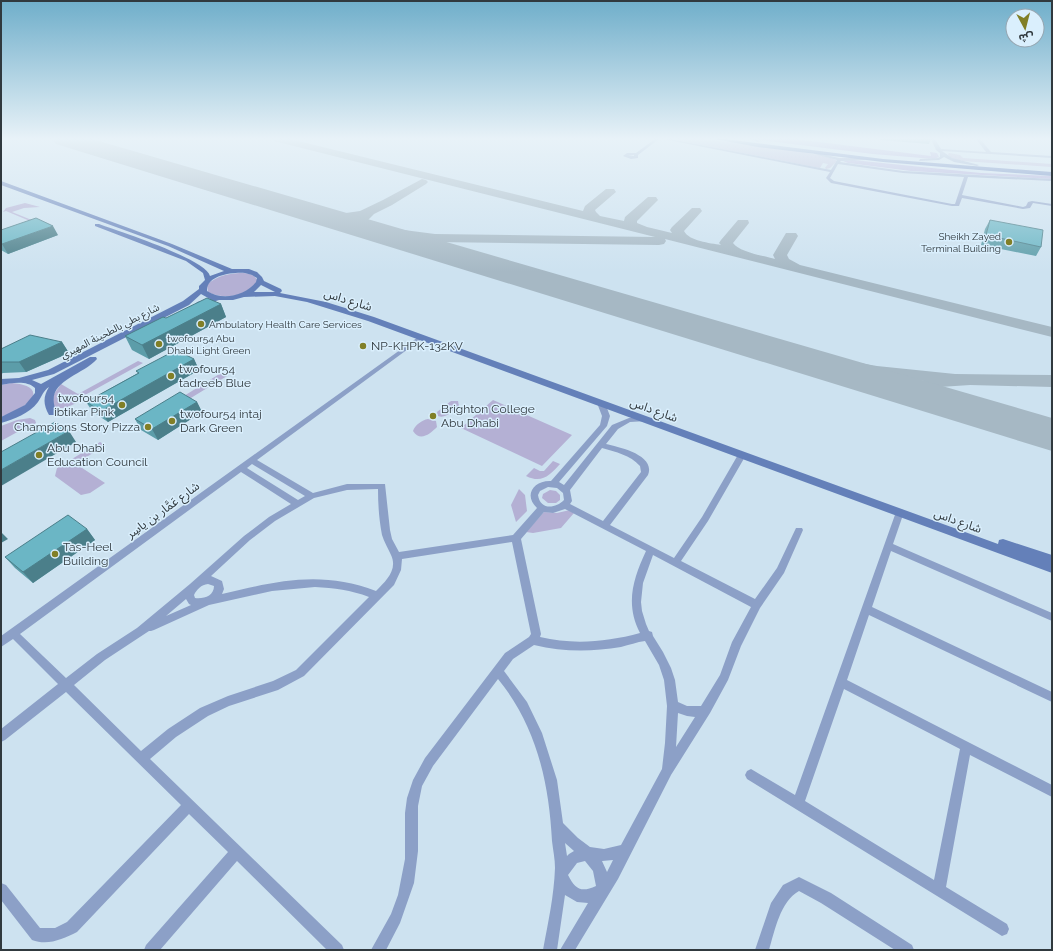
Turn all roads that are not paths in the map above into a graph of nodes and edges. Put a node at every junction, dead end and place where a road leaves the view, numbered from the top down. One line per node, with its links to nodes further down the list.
1 (2, 183): 7 (street)
2 (840, 183): 5 (street)
3 (964, 183): 5 (street)
4 (1, 190): 8 (street)
5 (960, 196): 6 (street)
6 (1052, 205)
7 (230, 271): 8 (street); 9 (street, شارع داس)
8 (208, 280): 10 (street, شارع بطي بالطحينة المهيري)
9 (260, 282): 11 (street); 45 (street, شارع داس)
10 (202, 290): 12 (street); 15 (street, شارع بطي بالطحينة المهيري)
11 (243, 295): 12 (street, شارع داس); 13 (street, شارع داس)
12 (219, 298): 14 (street, شارع بطي بالطحينة المهيري)
13 (421, 337): 18 (street, شارع داس); 27 (street, شارع عَمَّار بن ياسِر)
14 (93, 359): 17 (street, شارع بطي بالطحينة المهيري); 19 (street)
15 (22, 380): 16 (street, شارع بطي بالطحينة المهيري); 17 (street)
16 (1, 382)
17 (39, 390): 21 (street)
18 (601, 403): 20 (street, شارع داس); 22 (street)
19 (52, 413)
20 (644, 419): 23 (street); 26 (street, شارع داس)
21 (1, 420)
22 (603, 426): 23 (street); 24 (street)
23 (612, 430): 25 (street)
24 (589, 443): 25 (street); 30 (street)
25 (599, 446): 32 (street); 38 (street)
26 (742, 455): 37 (street, شارع داس); 46 (street)
27 (252, 460): 28 (street, شارع عَمَّار بن ياسِر); 29 (street)
28 (241, 468): 31 (street); 57 (street, شارع عَمَّار بن ياسِر)
29 (288, 482): 31 (street); 33 (street)
30 (553, 484): 32 (street); 36 (street)
31 (277, 490): 34 (street)
32 (565, 490): 35 (street)
33 (312, 496): 34 (street); 44 (street)
34 (298, 504): 43 (street)
35 (565, 505): 36 (street); 38 (street)
36 (542, 508): 40 (street)
37 (900, 512): 41 (street); 47 (street, شارع داس)
38 (605, 525): 42 (street)
39 (799, 530): 53 (street)
40 (516, 538): 44 (street); 59 (street)
41 (888, 546): 54 (street); 55 (street)
42 (651, 549): 46 (street); 58 (street)
43 (226, 556): 48 (street); 49 (street)
44 (397, 556): 51 (street)
45 (1052, 560)
46 (676, 562): 53 (street)
47 (1052, 568)
48 (218, 584): 49 (street); 50 (street); 52 (street)
49 (193, 587): 52 (street); 56 (street)
50 (249, 592): 51 (street); 52 (street)
51 (377, 596): 69 (street)
52 (207, 602): 56 (street)
53 (757, 605): 66 (street)
54 (866, 609): 62 (street); 64 (street)
55 (1052, 617)
56 (141, 632): 63 (street)
57 (13, 633): 60 (street, شارع عَمَّار بن ياسِر); 63 (street)
58 (648, 635): 59 (street); 65 (street)
59 (533, 640): 61 (street)
60 (1, 642)
61 (498, 671): 75 (street); 86 (street)
62 (841, 682): 68 (street); 73 (street)
63 (66, 684): 67 (street); 69 (street)
64 (1052, 697)
65 (672, 706): 66 (street); 70 (street)
66 (704, 712): 70 (street)
67 (1, 736)
68 (966, 746): 72 (street); 82 (street)
69 (142, 758): 74 (street)
70 (667, 771): 76 (street)
71 (751, 775): 73 (street)
72 (1052, 791)
73 (798, 804): 82 (street)
74 (189, 805): 77 (street); 80 (street)
75 (558, 826): 78 (street); 79 (street)
76 (626, 850): 78 (street); 81 (street)
77 (237, 851): 84 (street); 85 (street)
78 (587, 854): 79 (street); 81 (street)
79 (561, 874): 81 (street); 87 (street)
80 (1, 890)
81 (603, 890): 88 (street)
82 (939, 890): 83 (street)
83 (1002, 929)
84 (151, 950)
85 (337, 950)
86 (378, 950)
87 (550, 950)
88 (567, 950)
89 (762, 950): 90 (street)
90 (907, 950)

